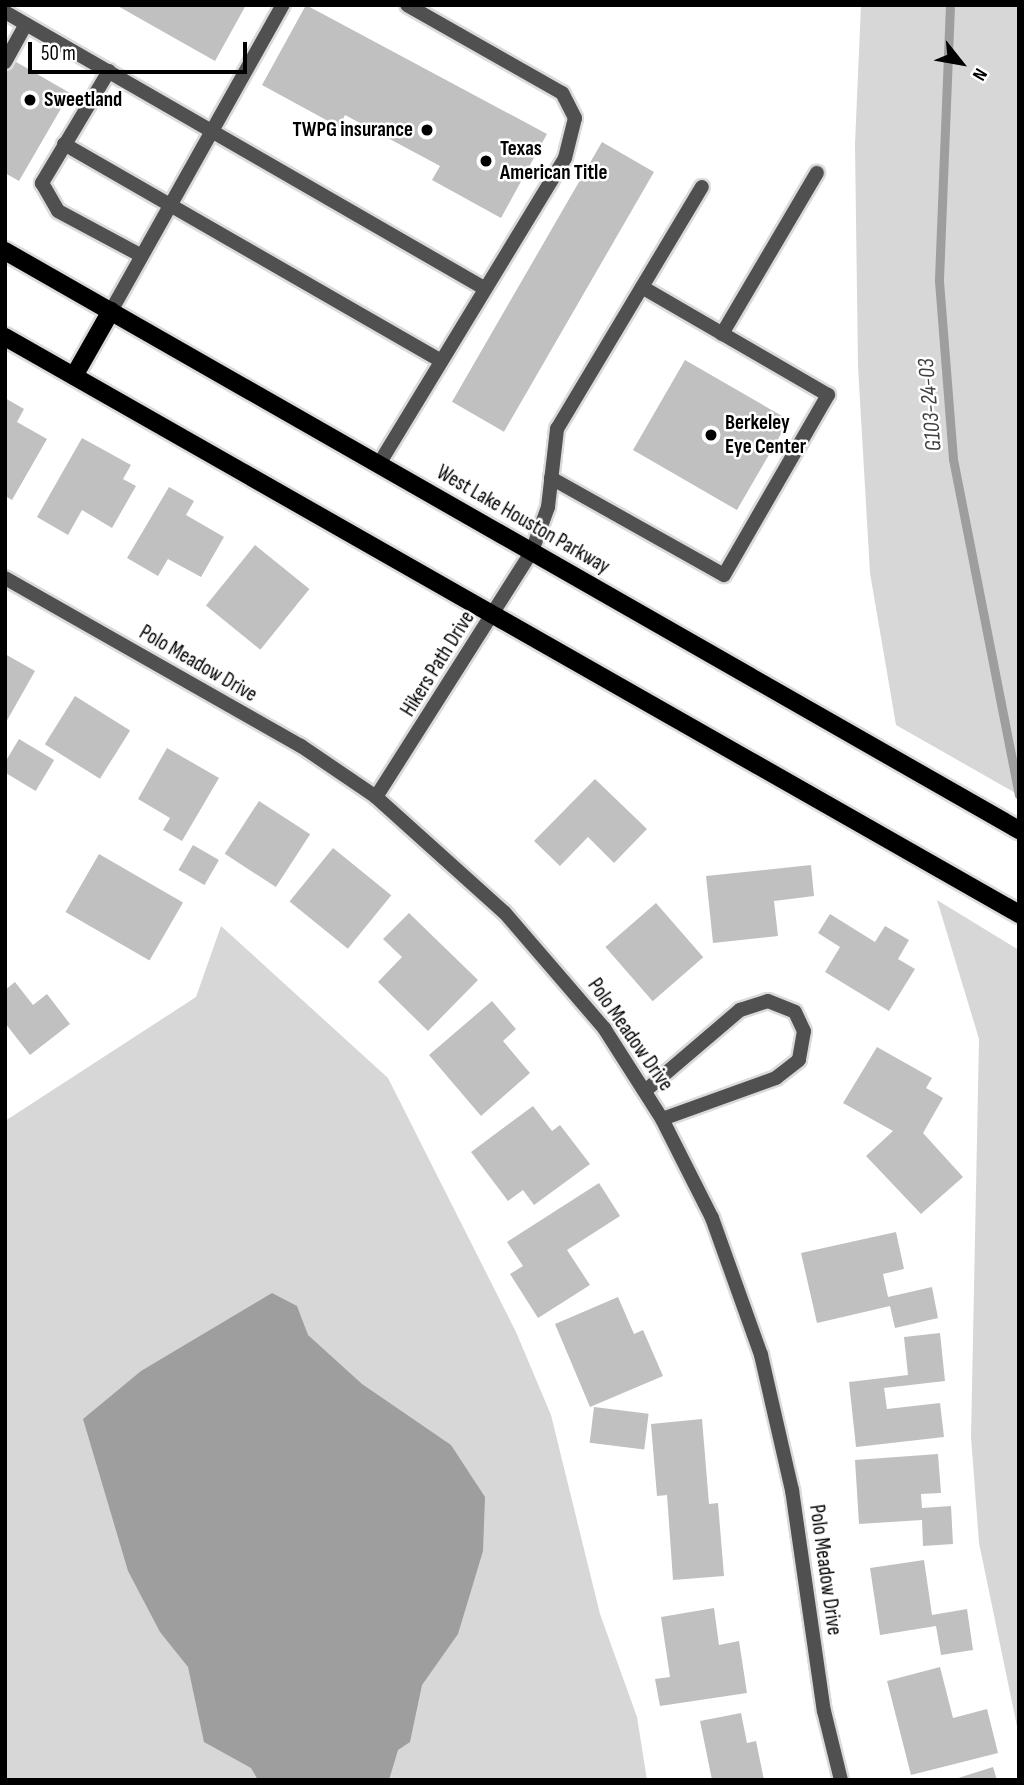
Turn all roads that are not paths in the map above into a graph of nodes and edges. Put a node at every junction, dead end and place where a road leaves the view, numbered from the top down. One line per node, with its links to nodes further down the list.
1 (283, 5): 7 (street)
2 (407, 5): 15 (street)
3 (5, 12): 4 (street)
4 (26, 24): 5 (street); 6 (street)
5 (5, 62)
6 (109, 71): 7 (street); 8 (street)
7 (211, 133): 11 (street); 15 (street)
8 (64, 144): 11 (street); 13 (street)
9 (817, 173): 17 (street)
10 (702, 187): 14 (street, Hikers Path Drive)
11 (168, 208): 13 (street); 19 (street)
12 (5, 251): 16 (main road, West Lake Houston Parkway)
13 (142, 256): 16 (street)
14 (642, 287): 17 (street); 22 (street, Hikers Path Drive)
15 (484, 288): 19 (street)
16 (111, 311): 20 (main road); 21 (main road, West Lake Houston Parkway)
17 (722, 334): 22 (street)
18 (5, 337): 20 (main road)
19 (440, 360): 21 (street)
20 (74, 376): 25 (main road)
21 (379, 464): 23 (main road, West Lake Houston Parkway)
22 (551, 478): 23 (street, Hikers Path Drive)
23 (532, 551): 25 (street, Hikers Path Drive); 27 (main road, West Lake Houston Parkway)
24 (5, 578): 26 (street, Polo Meadow Drive)
25 (495, 615): 26 (street, Hikers Path Drive); 28 (main road)
26 (376, 797): 29 (street, Polo Meadow Drive)
27 (1019, 830)
28 (1014, 911)
29 (645, 1091): 30 (street, Polo Meadow Drive); 30 (street)
30 (662, 1119): 31 (street, Polo Meadow Drive)
31 (841, 1780)

